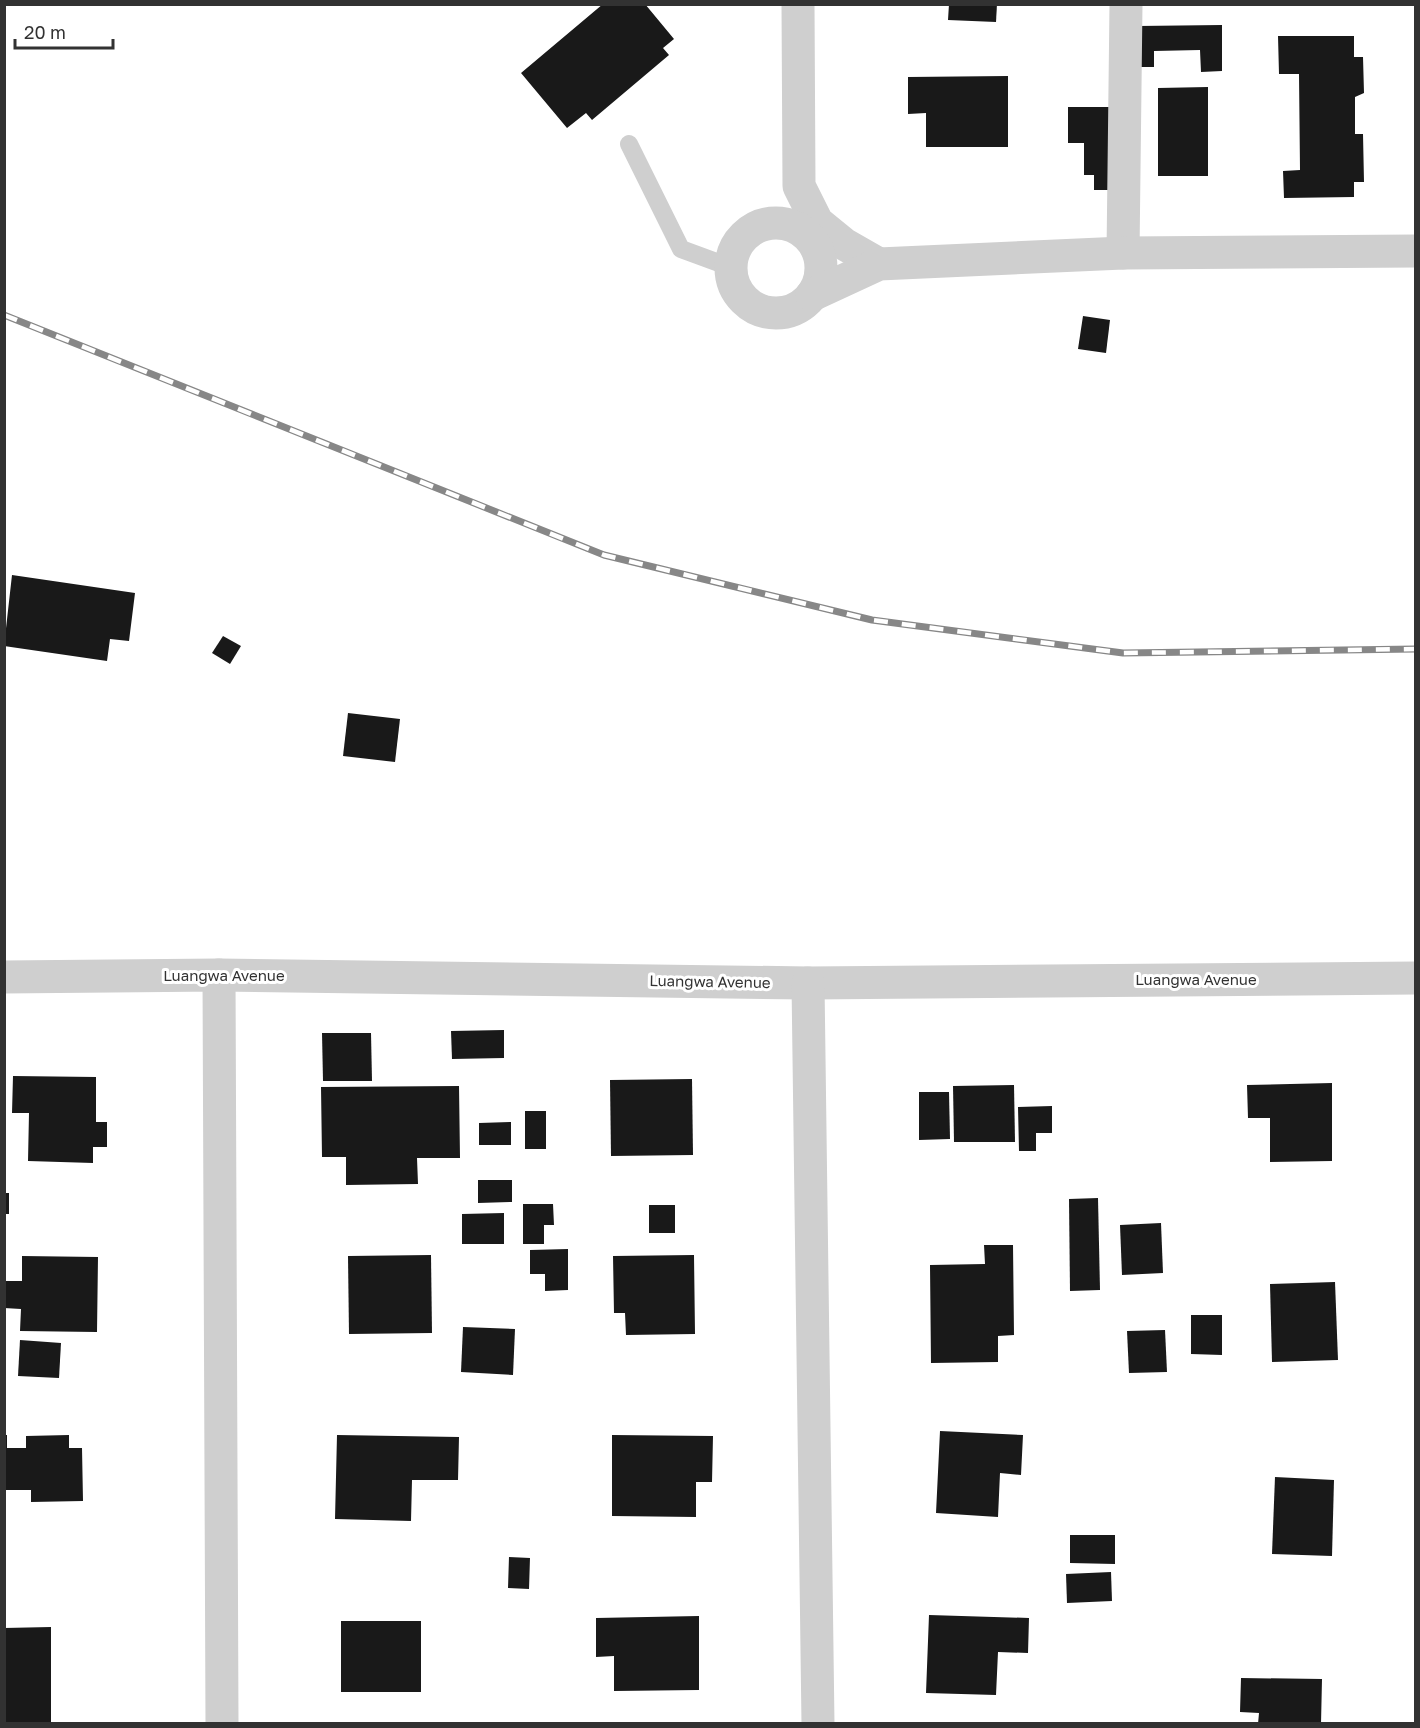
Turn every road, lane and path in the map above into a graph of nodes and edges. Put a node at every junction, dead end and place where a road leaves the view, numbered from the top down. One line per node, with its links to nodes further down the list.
1 (798, 4): 4 (street)
2 (1126, 4): 8 (street)
3 (629, 144): 10 (lane)
4 (799, 186): 5 (street); 6 (street)
5 (778, 225): 6 (street); 10 (street); 11 (street)
6 (844, 244): 9 (street)
7 (1416, 251): 8 (street)
8 (1124, 253): 9 (street)
9 (879, 264): 11 (street)
10 (730, 267): 11 (street)
11 (812, 295)
12 (219, 975): 13 (street, Luangwa Avenue); 15 (street, Luangwa Avenue); 16 (street)
13 (4, 977)
14 (1416, 978): 15 (street, Luangwa Avenue)
15 (808, 983): 17 (street)
16 (222, 1724)
17 (818, 1724)

